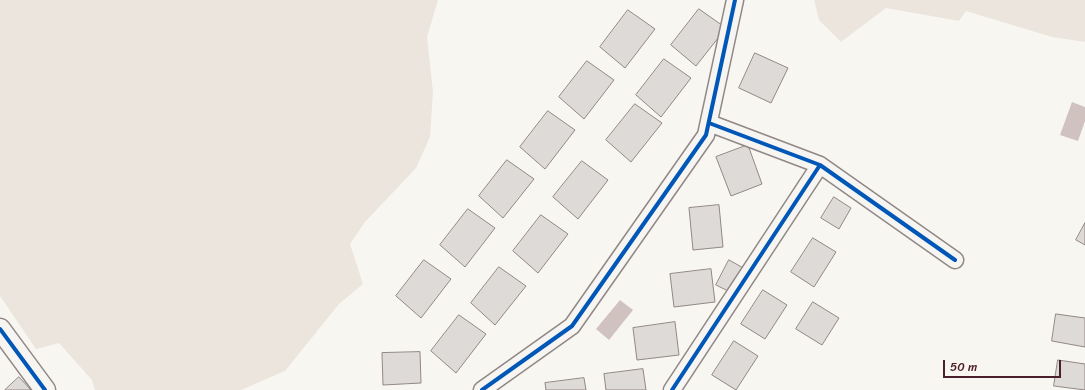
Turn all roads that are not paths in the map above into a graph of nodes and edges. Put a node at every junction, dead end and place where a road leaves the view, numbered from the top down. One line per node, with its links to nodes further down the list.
1 (735, 0): 2 (street)
2 (709, 123): 3 (street); 7 (street)
3 (820, 165): 4 (street); 8 (street)
4 (955, 260)
5 (0, 330): 6 (street)
6 (45, 390)
7 (482, 390)
8 (672, 390)

